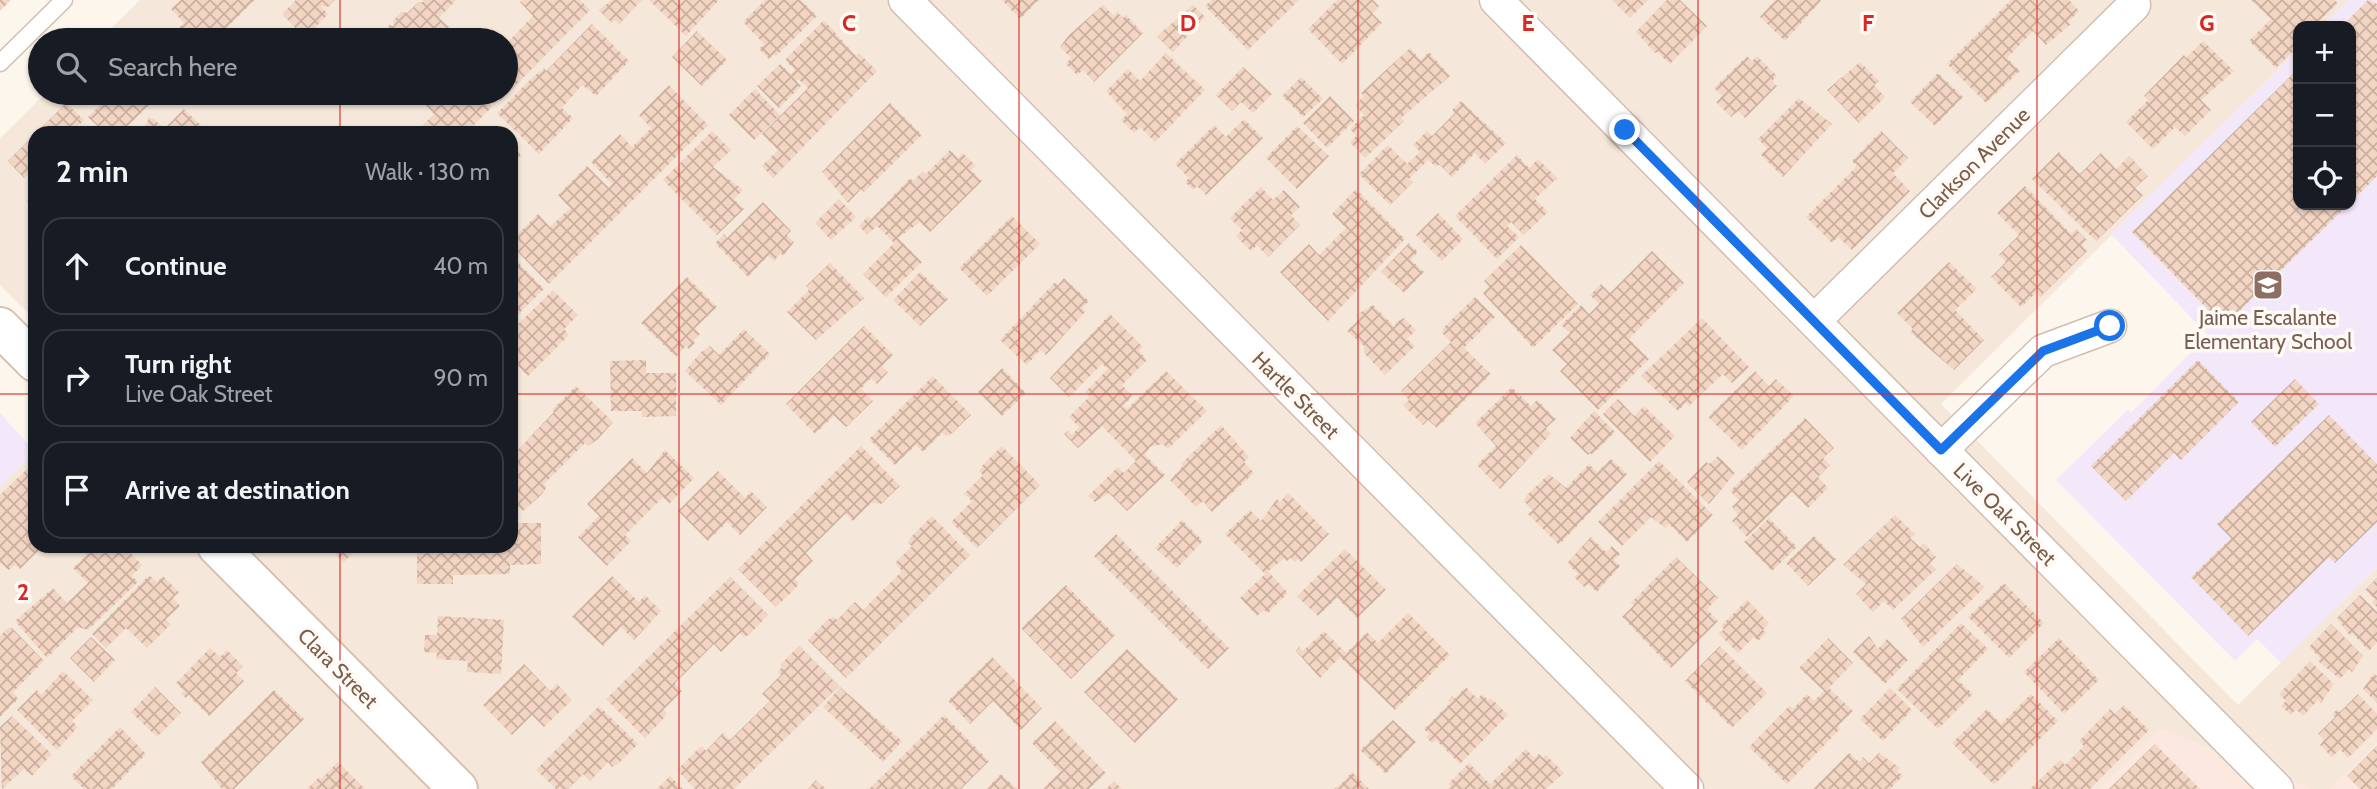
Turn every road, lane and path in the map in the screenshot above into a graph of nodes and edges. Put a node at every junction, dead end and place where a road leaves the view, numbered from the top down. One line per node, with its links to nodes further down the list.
1 (64, 0): 5 (lane)
2 (905, 0): 15 (street, Hartle Street)
3 (1496, 0): 8 (street, Live Oak Street)
4 (2134, 5): 8 (street, Clarkson Avenue)
5 (36, 28)
6 (28, 35): 7 (lane)
7 (0, 63)
8 (1814, 321): 12 (street, Live Oak Street)
9 (2110, 326): 12 (street)
10 (0, 327): 11 (street)
11 (28, 355)
12 (1941, 450): 16 (street, Live Oak Street)
13 (224, 553): 14 (street, Clara Street)
14 (458, 789)
15 (1687, 789)
16 (2277, 789)

